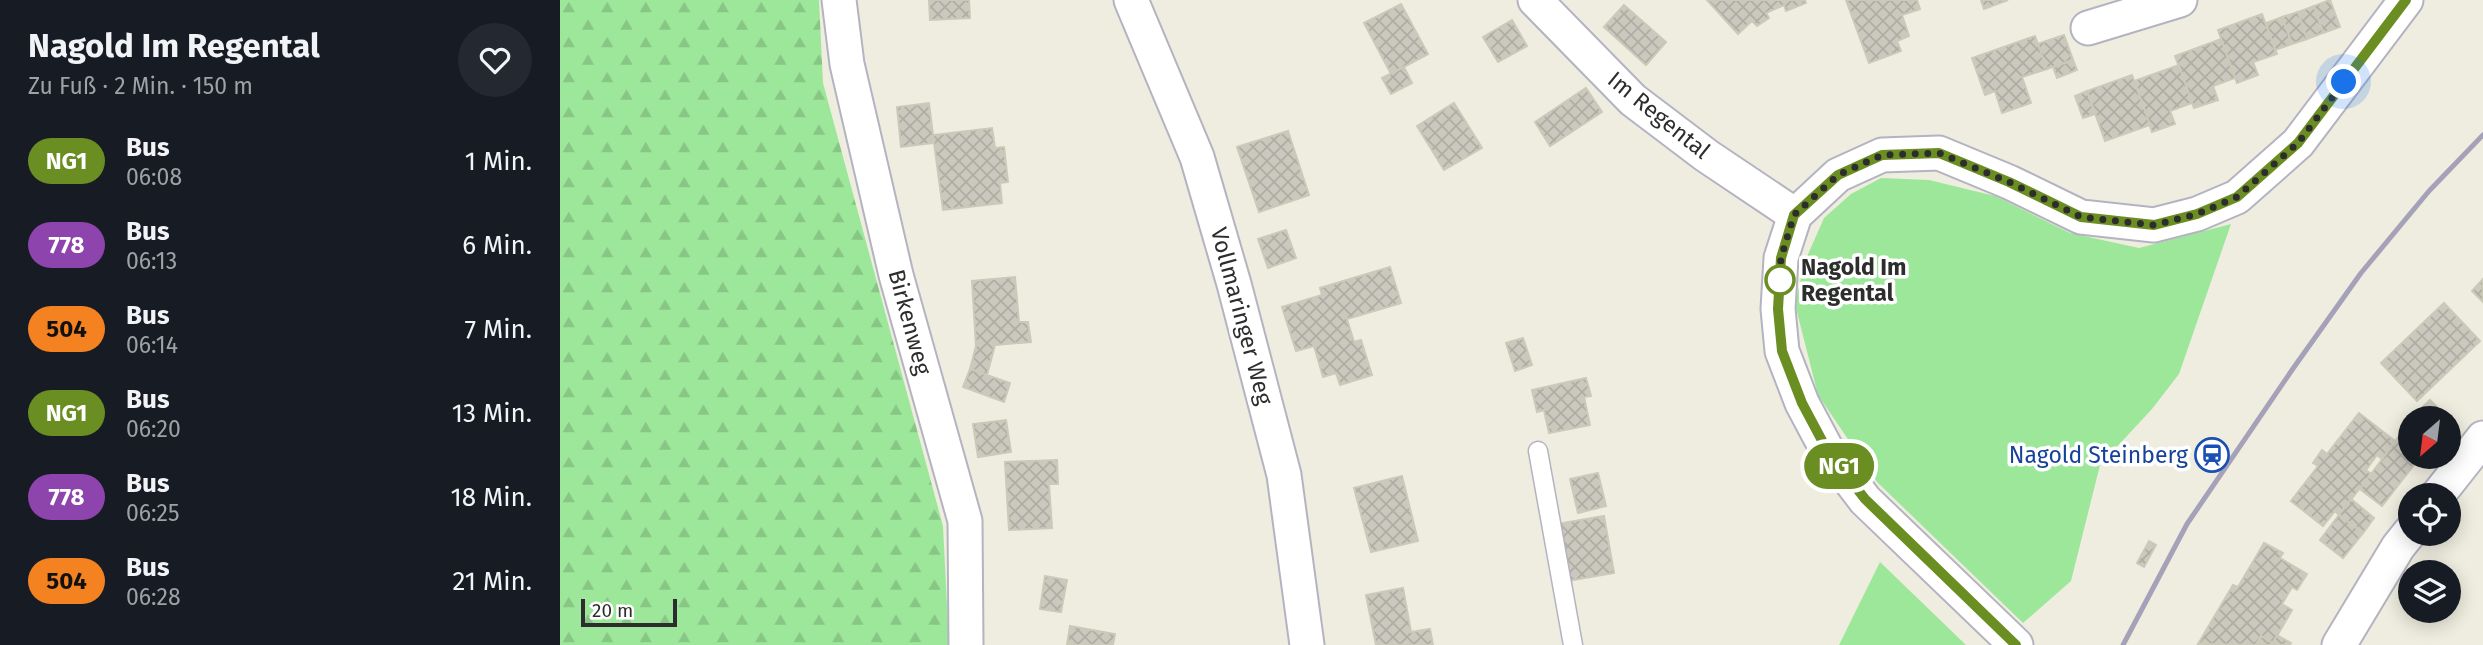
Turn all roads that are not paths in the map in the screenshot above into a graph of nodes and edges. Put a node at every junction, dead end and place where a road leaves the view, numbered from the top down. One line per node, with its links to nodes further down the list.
1 (839, 0): 12 (street, Birkenweg)
2 (1131, 0): 13 (street, Vollmaringer Weg)
3 (1535, 0): 7 (street, Im Regental)
4 (2180, 0): 6 (street)
5 (2406, 0): 7 (street)
6 (2088, 28)
7 (1794, 215): 15 (street)
8 (2483, 438): 10 (street)
9 (1538, 451): 14 (lane)
10 (2447, 483)
11 (2399, 546): 16 (street)
12 (966, 645)
13 (1307, 645)
14 (1573, 645)
15 (2016, 645)
16 (2339, 645)

